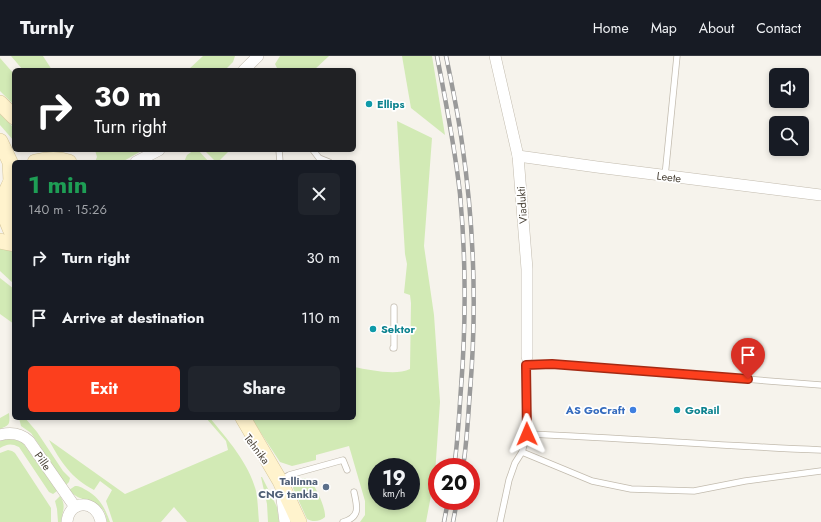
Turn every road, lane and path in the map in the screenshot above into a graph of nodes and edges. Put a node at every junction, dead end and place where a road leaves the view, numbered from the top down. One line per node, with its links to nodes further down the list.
1 (495, 56): 10 (street, Viadukti)
2 (677, 56): 18 (lane)
3 (0, 103): 4 (main road)
4 (12, 115)
5 (0, 141): 17 (main road)
6 (55, 152): 13 (main road)
7 (155, 152): 14 (street)
8 (161, 152): 15 (street)
9 (315, 152): 16 (lane)
10 (518, 156): 18 (street, Leete); 27 (street, Viadukti)
11 (41, 160): 12 (main road)
12 (59, 160)
13 (67, 160)
14 (140, 160)
15 (152, 160)
16 (324, 160)
17 (12, 174)
18 (665, 176): 20 (street, Leete)
19 (12, 182): 21 (main road)
20 (821, 195)
21 (3, 199): 22 (main road)
22 (12, 232)
23 (0, 241): 24 (main road)
24 (12, 244)
25 (394, 307): 26 (lane)
26 (393, 348)
27 (527, 361): 28 (lane); 31 (lane)
28 (821, 385)
29 (234, 420): 37 (main road, Tehnika)
30 (244, 420): 37 (main road, Tehnika)
31 (527, 434): 33 (lane); 34 (lane)
32 (0, 436): 39 (street, Pille)
33 (821, 450)
34 (522, 452): 36 (lane); 45 (lane)
35 (347, 470): 37 (lane)
36 (821, 471)
37 (280, 481): 42 (street); 43 (main road, Tehnika)
38 (354, 492): 44 (lane)
39 (75, 507): 40 (street); 41 (street)
40 (67, 522)
41 (100, 522)
42 (285, 522)
43 (299, 522)
44 (343, 522)
45 (500, 522)

